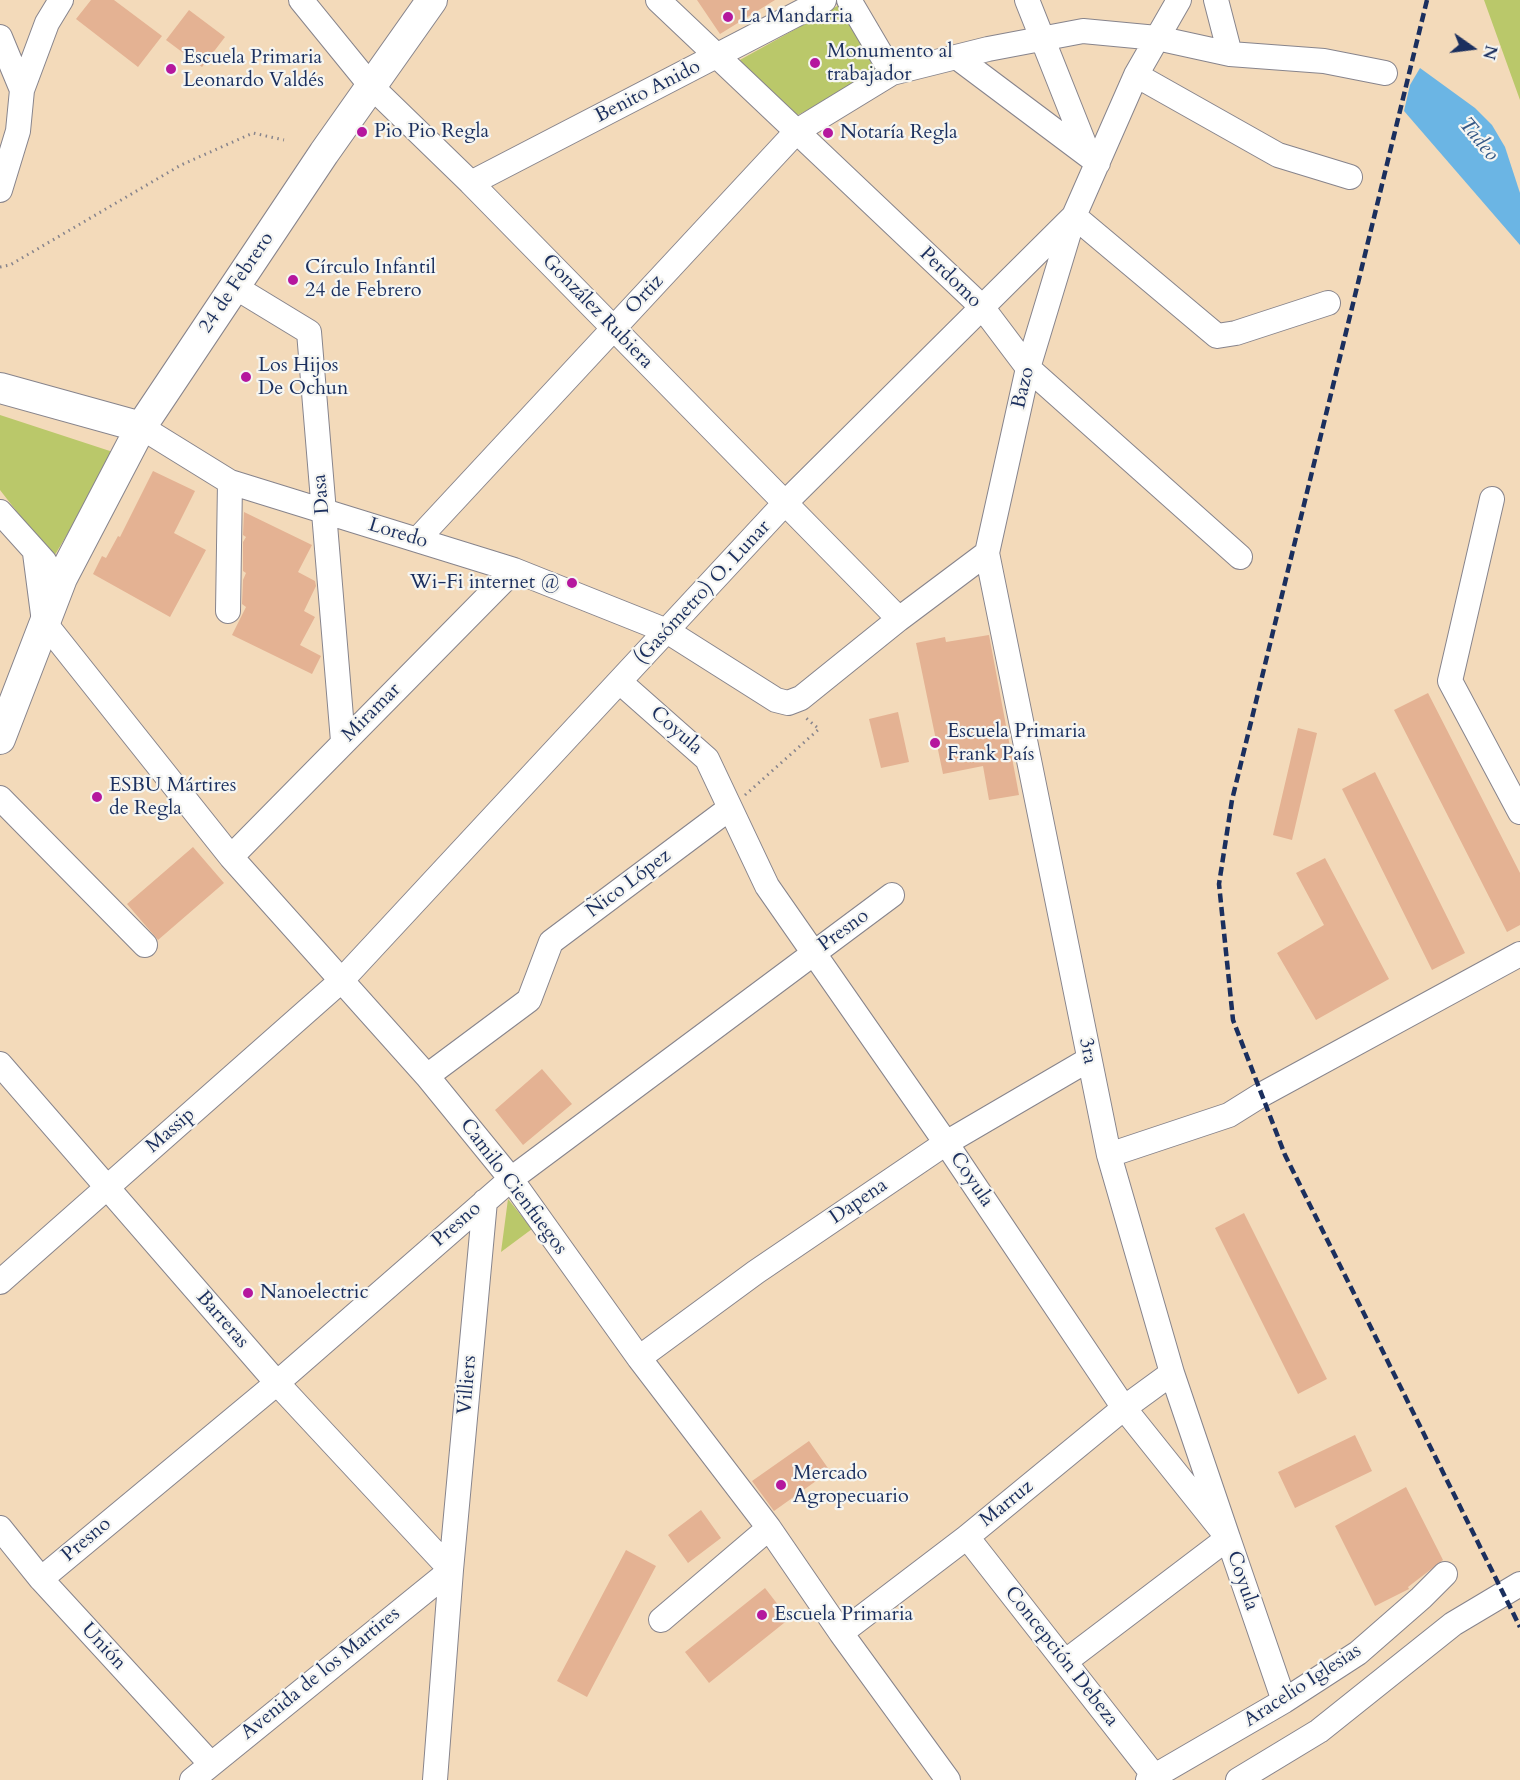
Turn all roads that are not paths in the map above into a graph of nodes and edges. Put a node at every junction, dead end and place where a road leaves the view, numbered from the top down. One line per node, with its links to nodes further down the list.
1 (61, 0): 20 (street)
2 (301, 0): 19 (street, González Rubiera)
3 (432, 0): 19 (main road, 24 de Febrero)
4 (658, 0): 14 (street, Perdomo)
5 (824, 0): 14 (street, Benito Anido)
6 (849, 0): 17 (street)
7 (1027, 0): 11 (street)
8 (1179, 0): 12 (street, Bazo)
9 (1216, 0): 13 (street)
10 (0, 37): 20 (street)
11 (1043, 38): 12 (street, Ortiz); 15 (street, Ortiz); 22 (street)
12 (1157, 38): 13 (street, Ortiz); 18 (street, Bazo)
13 (1230, 54): 16 (street, Ortiz)
14 (718, 56): 21 (street, Perdomo); 24 (street, Benito Anido)
15 (958, 58): 17 (street, Ortiz); 22 (street)
16 (1385, 73)
17 (892, 74): 21 (street, Ortiz)
18 (1136, 75): 22 (street, Bazo); 23 (street)
19 (371, 86): 24 (street, González Rubiera); 27 (main road, 24 de Febrero)
20 (22, 90): 25 (street)
21 (797, 131): 29 (street, Perdomo); 30 (street, Ortiz)
22 (1093, 160): 26 (street, Bazo)
23 (1350, 177)
24 (471, 183): 30 (street, González Rubiera)
25 (0, 190)
26 (1074, 216): 28 (street); 29 (street, (Gasómetro) O. Lunar); 31 (street, Bazo)
27 (235, 287): 33 (main road, 24 de Febrero); 37 (street, Dasa)
28 (1328, 303)
29 (982, 308): 31 (street, Perdomo); 36 (street, (Gasómetro) O. Lunar)
30 (613, 328): 36 (street, González Rubiera); 39 (street, Ortiz)
31 (1028, 368): 41 (street, Bazo); 42 (street, Perdomo)
32 (0, 388): 33 (main road, Loredo)
33 (141, 427): 34 (street, Loredo); 44 (main road, 24 de Febrero)
34 (230, 482): 37 (street, Loredo); 45 (street)
35 (1492, 500): 54 (street)
36 (785, 503): 46 (street, González Rubiera); 48 (street, (Gasómetro) O. Lunar)
37 (323, 511): 39 (street, Loredo); 51 (street, Dasa)
38 (0, 513): 40 (street)
39 (417, 540): 43 (street, Loredo)
40 (35, 553): 44 (street); 47 (street)
41 (987, 553): 46 (street); 61 (street, 3ra)
42 (1240, 556)
43 (514, 570): 48 (street, Loredo); 51 (street, Miramar)
44 (62, 578): 47 (main road, 24 de Febrero)
45 (228, 611)
46 (899, 619): 48 (street, Loredo)
47 (44, 622): 50 (main road, 24 de Febrero); 55 (street, Camilo Cienfuegos)
48 (667, 631): 49 (street, (Gasómetro) O. Lunar)
49 (621, 682): 53 (street, Coyula); 60 (street, (Gasómetro) O. Lunar)
50 (0, 739)
51 (343, 741): 55 (street, Miramar)
52 (0, 798): 57 (street)
53 (730, 808): 58 (street, Coyula); 63 (street, Ñico López)
54 (1520, 812)
55 (231, 857): 60 (street, Camilo Cienfuegos)
56 (892, 895): 58 (street, Presno)
57 (145, 945)
58 (813, 954): 64 (street, Coyula); 66 (street, Presno)
59 (1520, 954): 65 (street)
60 (342, 980): 63 (street, Camilo Cienfuegos); 67 (street, Massip)
61 (1088, 1060): 64 (street, Dapena); 65 (street, 3ra)
62 (0, 1064): 67 (street, Barreras)
63 (427, 1077): 66 (street, Camilo Cienfuegos)
64 (946, 1143): 70 (street, Dapena); 73 (street, Coyula)
65 (1108, 1155): 71 (street, 3ra)
66 (511, 1179): 68 (street, Presno); 70 (street, Camilo Cienfuegos)
67 (106, 1187): 69 (street, Massip); 72 (street, Barreras)
68 (484, 1201): 72 (street, Presno); 78 (street, Villiers)
69 (0, 1282)
70 (639, 1358): 75 (street, Camilo Cienfuegos)
71 (1172, 1374): 73 (street, Marruz); 77 (street, 3ra)
72 (277, 1383): 78 (street, Barreras); 80 (street, Presno)
73 (1124, 1408): 76 (street, Marruz); 77 (street, Coyula)
74 (0, 1528): 80 (street, Unión)
75 (769, 1528): 82 (street); 83 (street, Camilo Cienfuegos)
76 (967, 1537): 83 (street, Marruz); 84 (street, Concepción Debeza)
77 (1228, 1538): 84 (street); 85 (street, Coyula)
78 (451, 1570): 86 (street, Avenida de los Martires); 89 (street, Villiers)
79 (1445, 1574): 85 (street, Aracelio Iglesias)
80 (40, 1579): 86 (street, Unión)
81 (1520, 1584): 91 (street)
82 (661, 1620)
83 (841, 1633): 90 (street, Camilo Cienfuegos)
84 (1066, 1661): 87 (street, Concepción Debeza)
85 (1284, 1701): 87 (street, Aracelio Iglesias)
86 (210, 1763): 88 (street, Avenida de los Martires)
87 (1151, 1778)
88 (192, 1780)
89 (435, 1780)
90 (948, 1780)
91 (1238, 1780)

